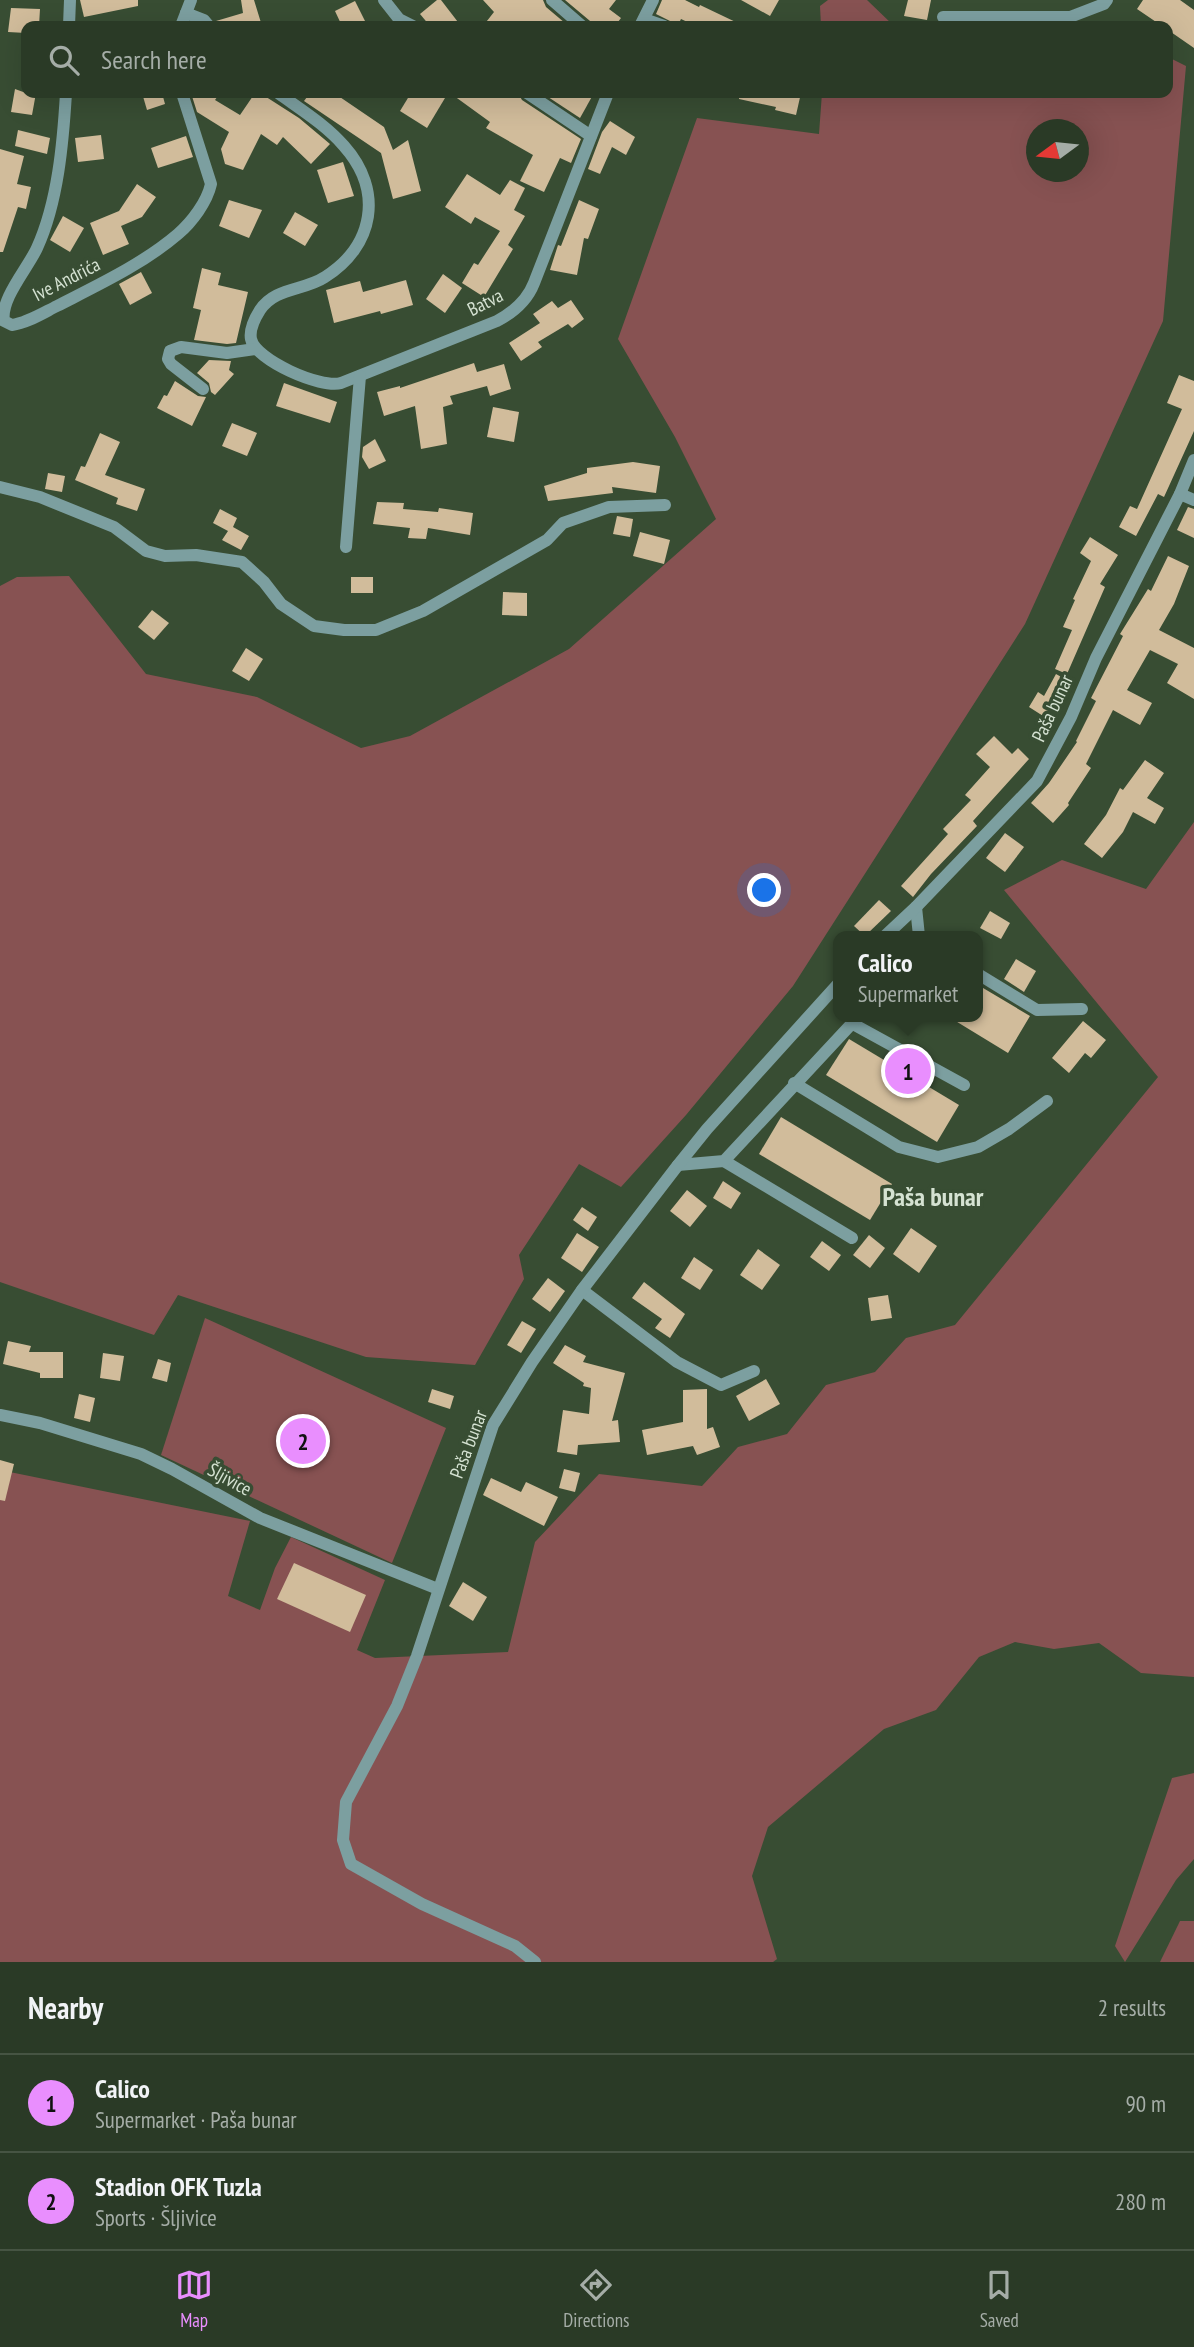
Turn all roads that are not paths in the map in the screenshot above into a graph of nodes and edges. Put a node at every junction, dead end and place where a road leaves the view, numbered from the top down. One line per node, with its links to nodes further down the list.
1 (70, 0): 9 (street)
2 (191, 0): 7 (street)
3 (384, 0): 12 (street)
4 (552, 0): 13 (street)
5 (1107, 0): 8 (street)
6 (651, 1): 14 (street)
7 (186, 13): 10 (street); 11 (street)
8 (943, 17)
9 (69, 21)
10 (183, 21)
11 (205, 21)
12 (403, 21)
13 (576, 21)
14 (642, 21)
15 (66, 98): 16 (street, Ive Andrića)
16 (184, 98)
17 (285, 98): 21 (street)
18 (534, 98): 20 (street)
19 (606, 98): 20 (street, Batva)
20 (591, 136): 22 (street, Batva)
21 (255, 349): 22 (street, Batva); 23 (street)
22 (360, 376): 29 (street)
23 (203, 389)
24 (1194, 460): 26 (street, Paša bunar)
25 (0, 487): 28 (street)
26 (1180, 495): 27 (street); 30 (street, Paša bunar)
27 (1194, 500)
28 (665, 505)
29 (346, 547)
30 (916, 907): 31 (street, Paša bunar); 32 (street)
31 (890, 931)
32 (918, 931)
33 (983, 977): 35 (street)
34 (833, 990): 42 (street, Paša bunar)
35 (1082, 1009)
36 (854, 1022): 38 (street)
37 (859, 1022): 39 (street)
38 (794, 1083): 40 (street); 41 (street)
39 (964, 1085)
40 (1047, 1101)
41 (724, 1161): 42 (street); 43 (street)
42 (678, 1166): 44 (street, Paša bunar)
43 (852, 1238)
44 (582, 1290): 45 (street); 47 (street, Paša bunar)
45 (754, 1371)
46 (0, 1415): 47 (street, Šljivice)
47 (438, 1589): 48 (street, Paša bunar)
48 (535, 1962)

